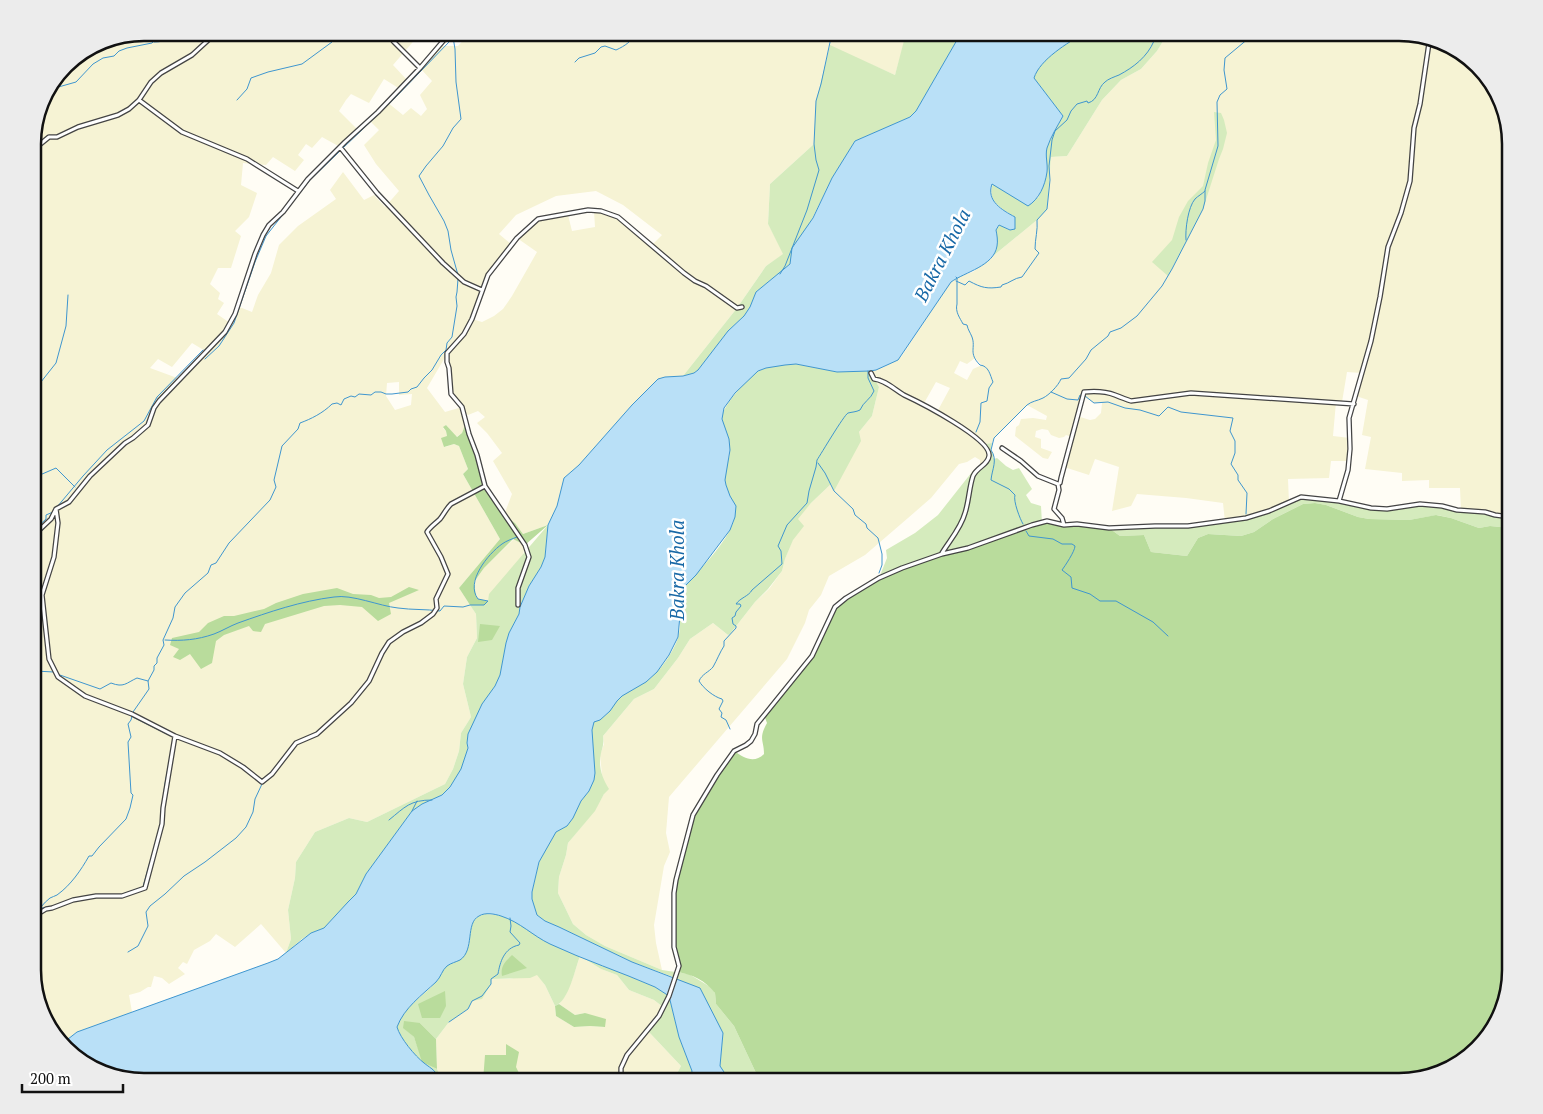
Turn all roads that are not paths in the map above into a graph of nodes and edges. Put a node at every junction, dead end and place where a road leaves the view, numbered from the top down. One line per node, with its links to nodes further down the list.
1 (207, 41): 6 (street)
2 (393, 41): 5 (street)
3 (442, 41): 5 (street)
4 (1429, 46): 13 (street)
5 (420, 68): 8 (street)
6 (139, 100): 7 (street); 9 (street)
7 (41, 144)
8 (340, 147): 9 (street); 10 (street)
9 (298, 192): 18 (street)
10 (482, 290): 11 (street); 16 (street)
11 (742, 307)
12 (871, 373): 22 (street)
13 (1354, 404): 15 (street); 17 (street)
14 (1002, 448): 15 (street)
15 (1058, 484): 20 (street)
16 (484, 486): 23 (street); 24 (street)
17 (1339, 500): 19 (street); 20 (street)
18 (56, 510): 21 (street); 24 (street)
19 (1502, 516)
20 (1064, 525): 22 (street)
21 (41, 528)
22 (942, 554): 26 (street)
23 (518, 604)
24 (175, 736): 25 (street)
25 (41, 912)
26 (621, 1073)

